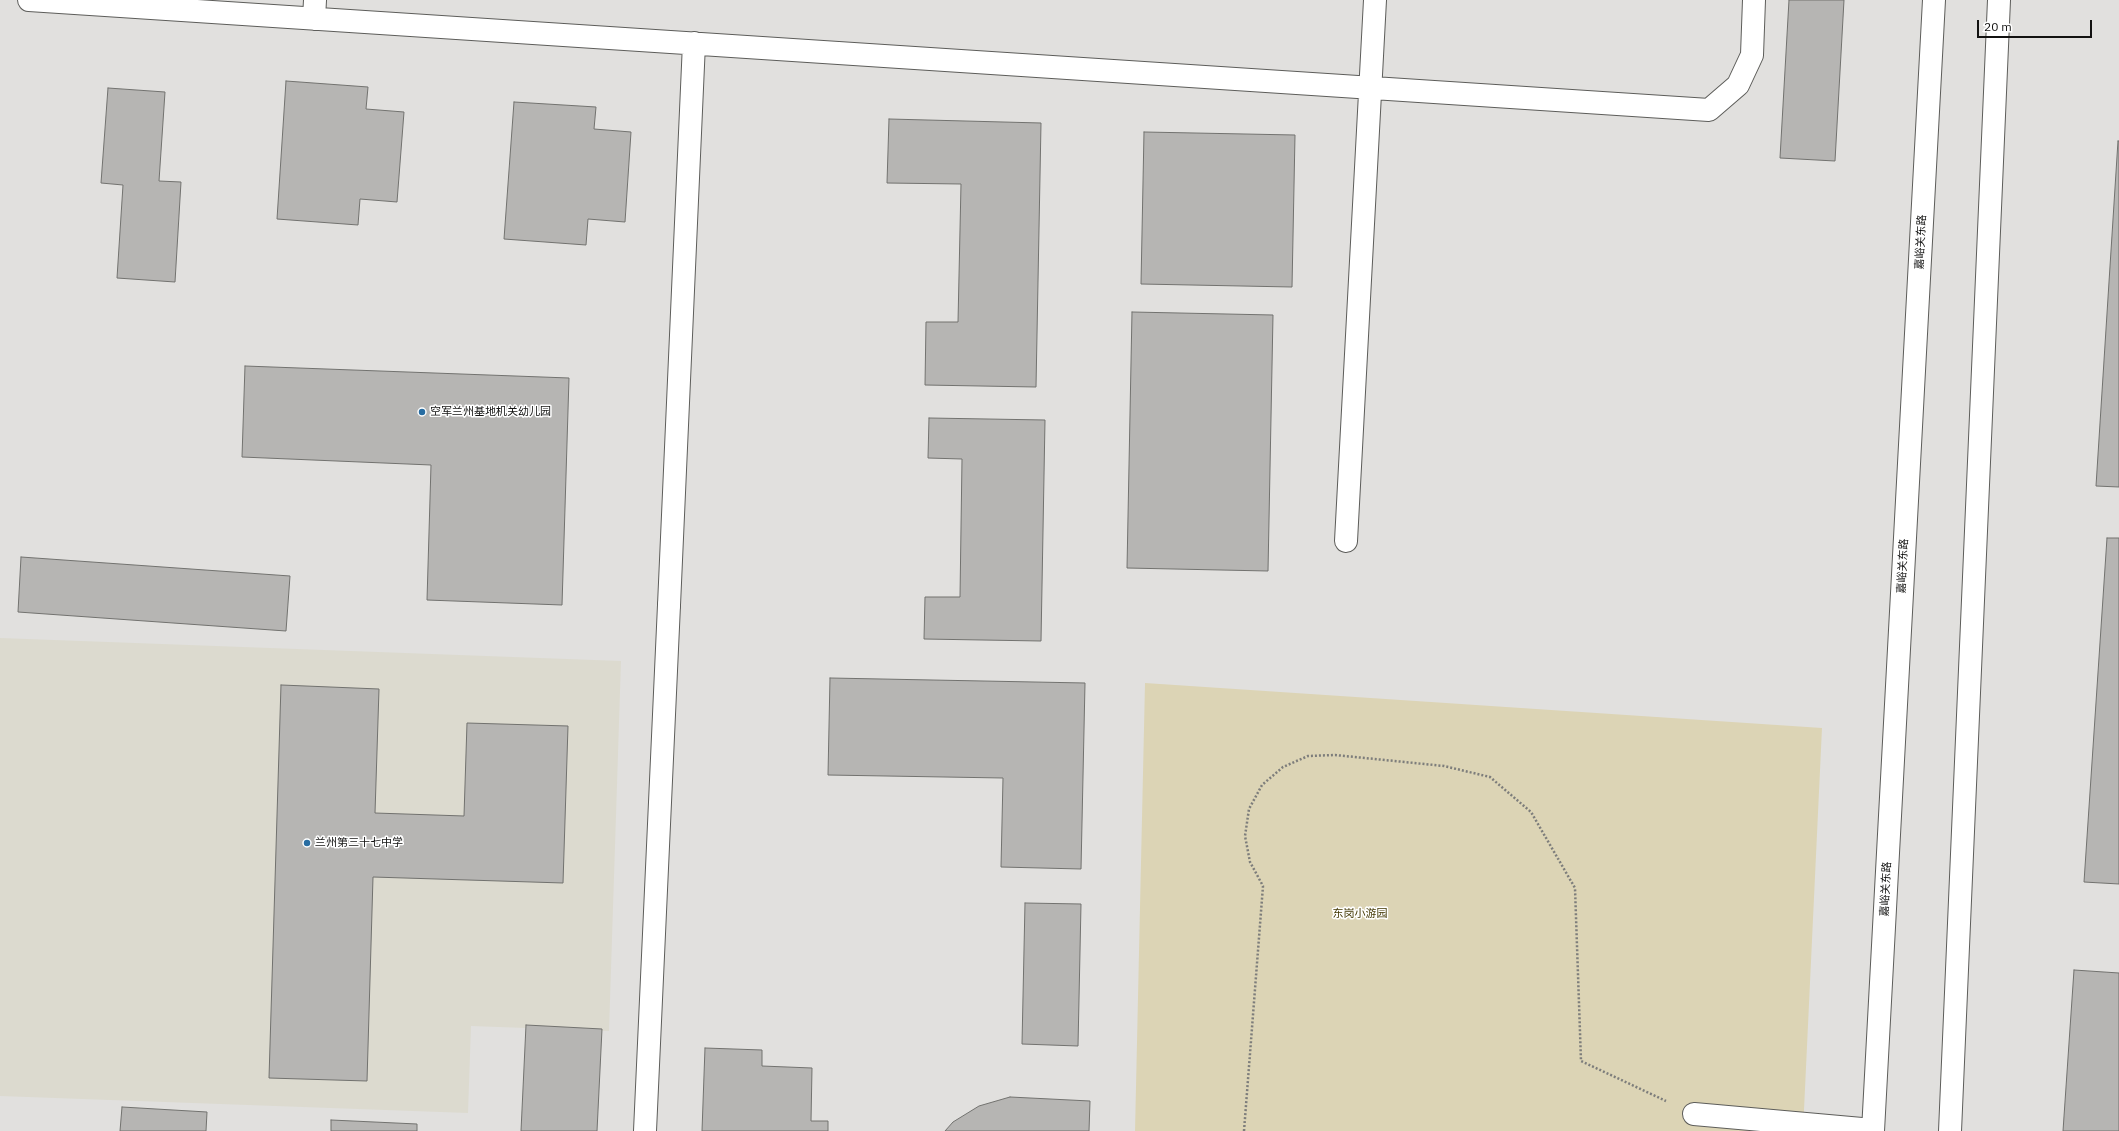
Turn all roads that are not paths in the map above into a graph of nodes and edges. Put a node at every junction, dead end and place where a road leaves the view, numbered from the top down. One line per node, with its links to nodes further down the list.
1 (30, 0): 6 (main road)
2 (1375, 0): 8 (main road)
3 (1754, 0): 8 (main road)
4 (1934, 0): 11 (main road, 嘉峪关东路)
5 (1999, 0): 13 (main road)
6 (314, 9): 7 (main road)
7 (694, 43): 8 (main road); 12 (main road)
8 (1370, 88): 9 (main road)
9 (1346, 541)
10 (1694, 1114): 11 (main road)
11 (1873, 1130)
12 (645, 1131)
13 (1950, 1131)

